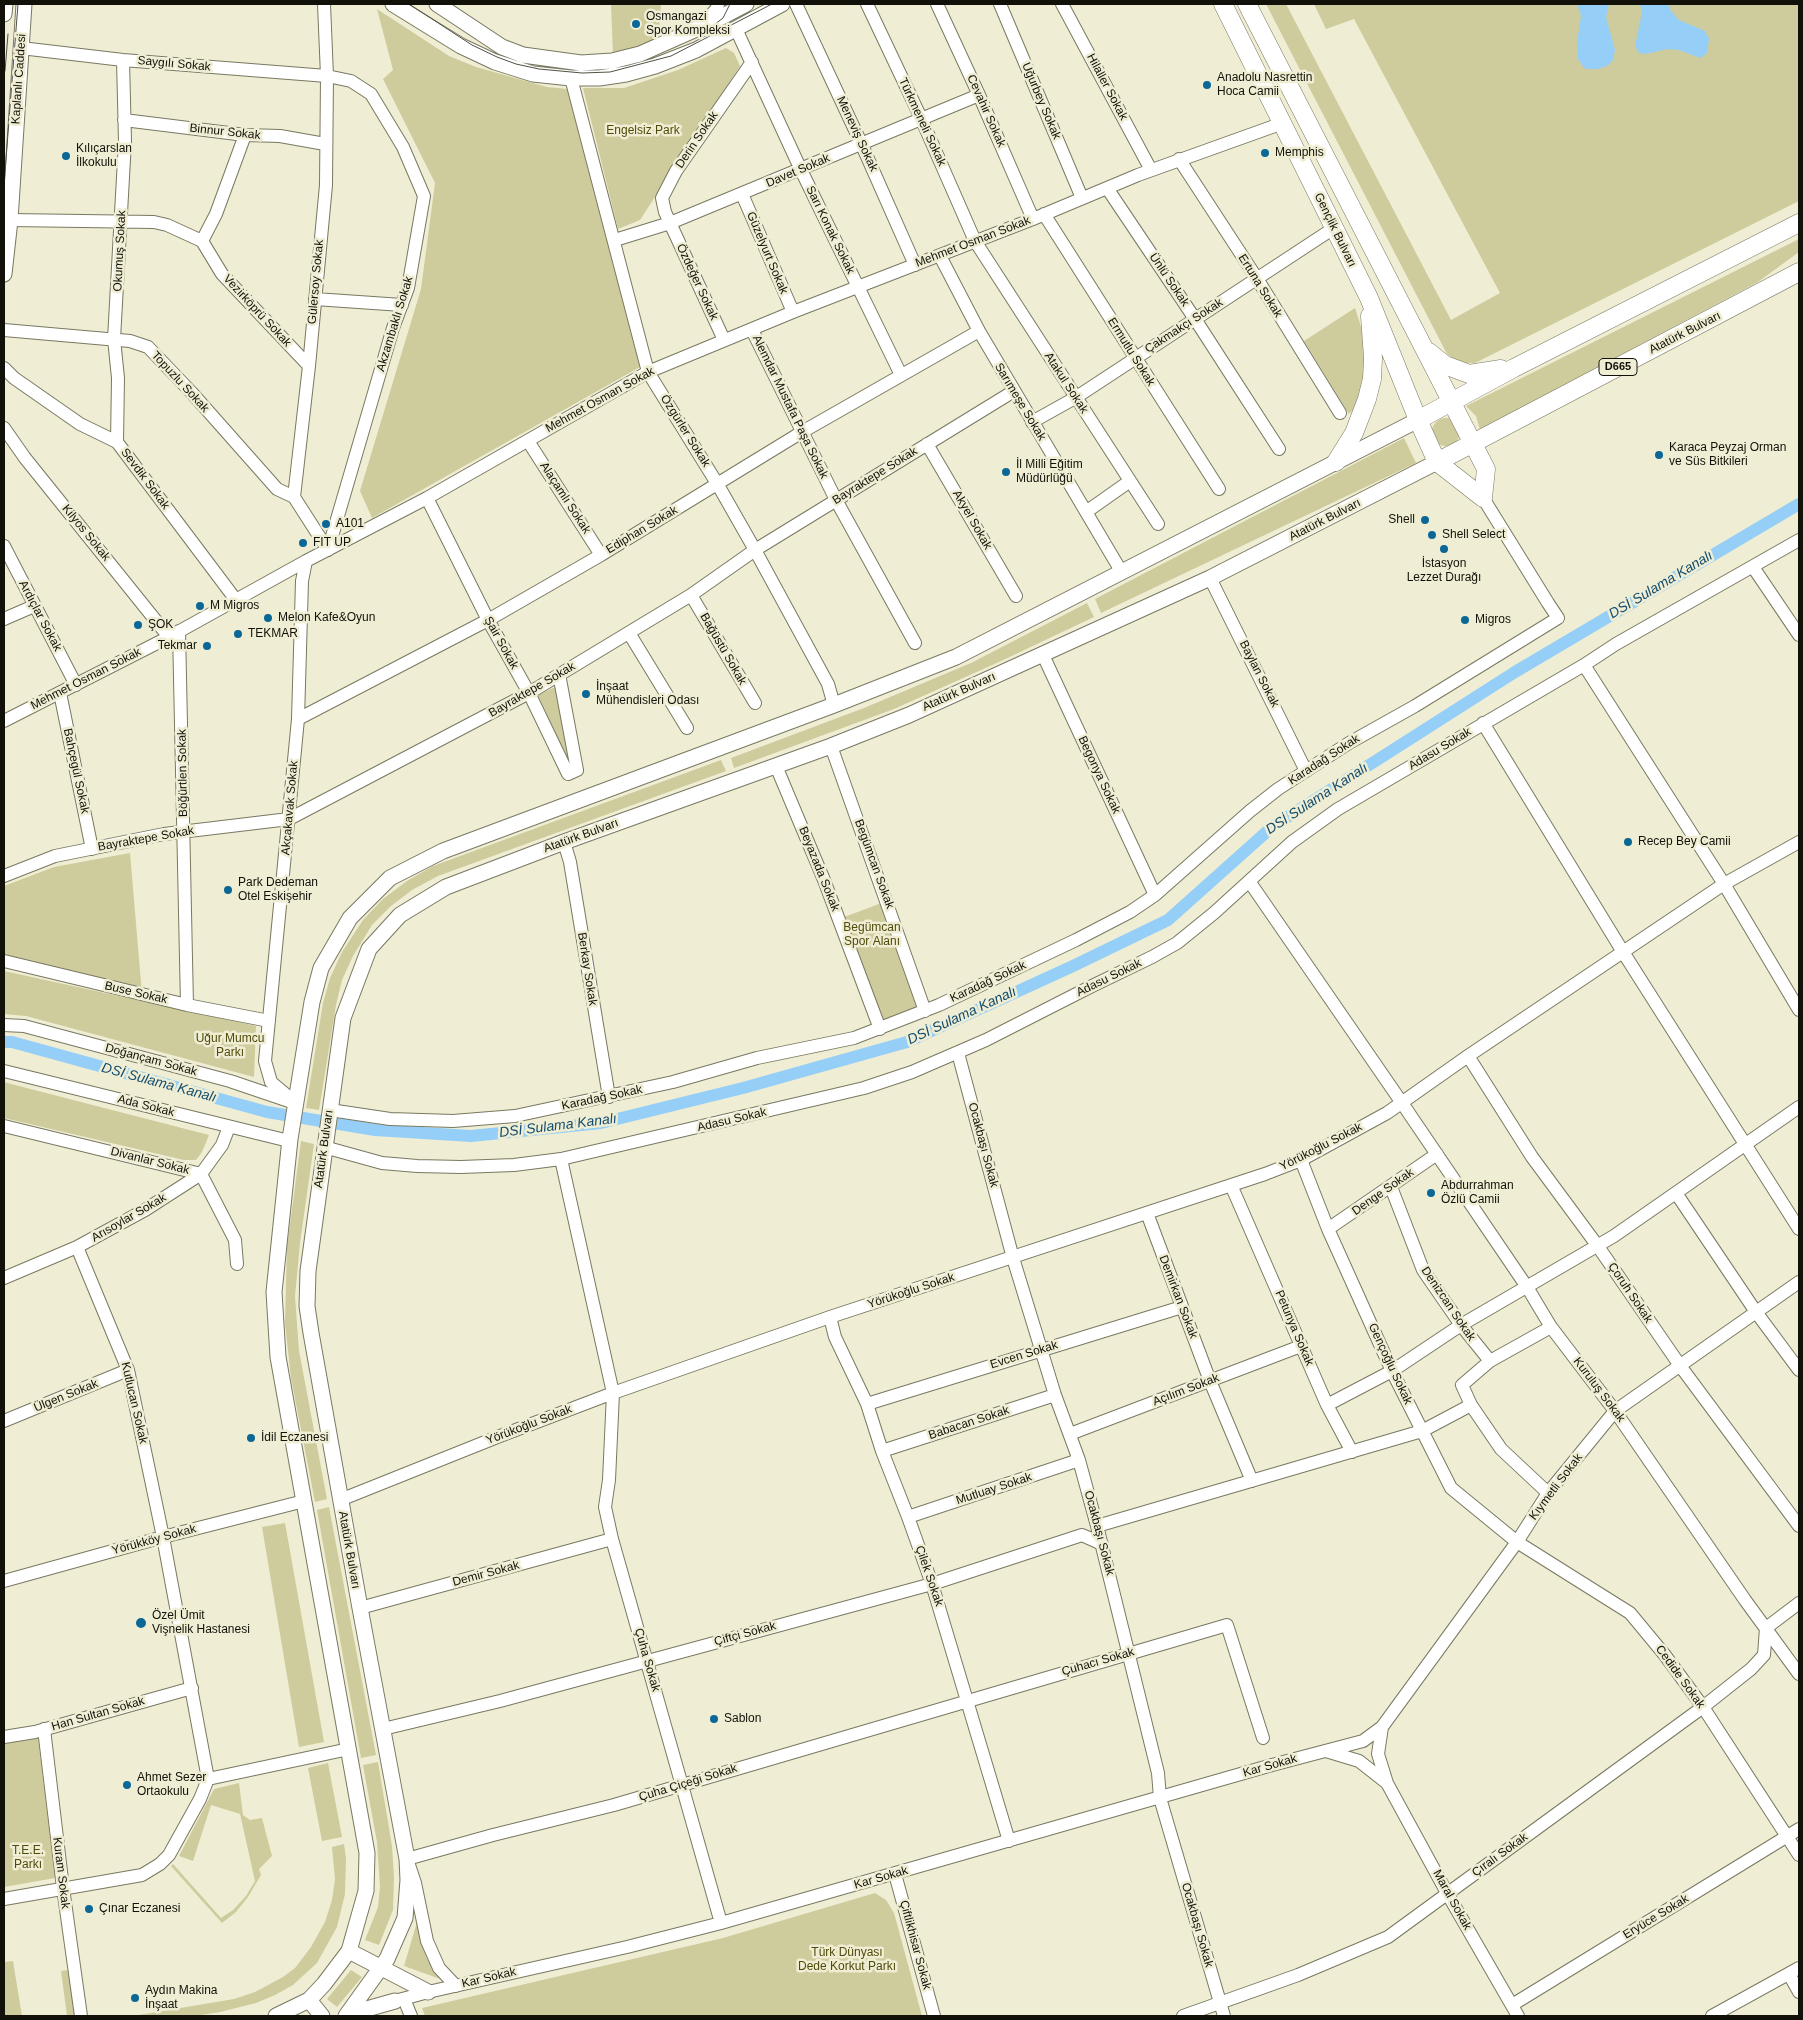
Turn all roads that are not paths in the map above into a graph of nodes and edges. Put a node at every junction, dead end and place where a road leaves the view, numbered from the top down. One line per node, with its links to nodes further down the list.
1 (5, 4): 16 (main road)
2 (24, 4): 19 (main road, Kaplanlı Caddesi)
3 (324, 4): 22 (street, Gülersoy Sokak)
4 (393, 4): 23 (main road)
5 (438, 4): 17 (main road)
6 (718, 4): 17 (street)
7 (746, 4): 17 (main road)
8 (782, 4): 18 (main road)
9 (796, 4): 29 (street, Meneviş Sokak)
10 (867, 4): 25 (street, Türkmeneli Sokak)
11 (937, 4): 24 (street, Cevahir Sokak)
12 (1000, 4): 36 (street, Uğurbey Sokak)
13 (1062, 4): 33 (street, Hilaller Sokak)
14 (1223, 4): 27 (highway, Gençlik Bulvarı)
15 (1247, 4): 64 (highway, Gençlik Bulvarı)
16 (4, 14)
17 (702, 26)
18 (736, 29): 21 (street, Sarı Konak Sokak); 23 (main road)
19 (21, 48): 20 (street, Saygılı Sokak); 38 (main road, Kaplanlı Caddesi)
20 (123, 60): 22 (street, Saygılı Sokak); 26 (street, Okumuş Sokak)
21 (752, 62): 32 (street, Sarı Konak Sokak); 40 (street, Derin Sokak)
22 (327, 76): 30 (street, Gülersoy Sokak); 56 (street, Akzambaklı Sokak)
23 (571, 78): 43 (street, Özgürler Sokak)
24 (979, 94): 25 (street, Davet Sokak); 37 (street, Cevahir Sokak)
25 (921, 118): 29 (street, Davet Sokak); 45 (street, Türkmeneli Sokak)
26 (124, 120): 28 (street, Binnur Sokak); 39 (street, Okumuş Sokak)
27 (1283, 123): 31 (street, Mehmet Osman Sokak); 42 (highway, Gençlik Bulvarı)
28 (245, 135): 30 (street, Binnur Sokak); 44 (street)
29 (862, 143): 32 (street, Davet Sokak); 48 (street, Meneviş Sokak)
30 (325, 144): 55 (street, Gülersoy Sokak)
31 (1179, 159): 33 (street, Mehmet Osman Sokak); 51 (street, Ertuna Sokak)
32 (801, 170): 35 (street, Davet Sokak); 53 (street, Sarı Konak Sokak)
33 (1151, 170): 34 (street, Mehmet Osman Sokak)
34 (1107, 188): 36 (street, Mehmet Osman Sokak); 58 (street, Ünlü Sokak)
35 (742, 194): 40 (street, Davet Sokak); 57 (street, Güzelyurt Sokak)
36 (1082, 198): 37 (street, Mehmet Osman Sokak)
37 (1039, 217): 45 (street, Mehmet Osman Sokak); 65 (street, Ermutlu Sokak)
38 (10, 220): 39 (street); 50 (main road, Kaplanlı Caddesi)
39 (121, 220): 44 (street); 62 (street, Okumuş Sokak)
40 (670, 223): 43 (street, Davet Sokak); 63 (street, Özdeğer Sokak)
41 (1799, 223): 68 (highway)
42 (1334, 228): 51 (street, Çakmakçı Sokak); 54 (highway, Gençlik Bulvarı)
43 (615, 240): 69 (street, Özgürler Sokak)
44 (202, 241): 66 (street, Vezirköprü Sokak)
45 (975, 241): 46 (street, Mehmet Osman Sokak); 72 (street, Atakul Sokak)
46 (940, 256): 48 (street, Mehmet Osman Sokak); 61 (street, Sarımeşe Sokak)
47 (1799, 263): 52 (highway)
48 (915, 265): 53 (street, Mehmet Osman Sokak)
49 (1799, 272): 52 (highway, Atatürk Bulvarı / D665)
50 (4, 274)
51 (1256, 278): 58 (street, Çakmakçı Sokak); 74 (street, Ertuna Sokak)
52 (1775, 286): 81 (highway, Atatürk Bulvarı / D665)
53 (858, 287): 57 (street, Mehmet Osman Sokak); 70 (street, Sarı Konak Sokak)
54 (1369, 298): 75 (highway, Gençlik Bulvarı); 84 (highway)
55 (314, 299): 56 (street); 66 (street, Gülersoy Sokak)
56 (402, 305): 97 (street, Akzambaklı Sokak)
57 (793, 312): 60 (street, Mehmet Osman Sokak)
58 (1195, 319): 65 (street, Çakmakçı Sokak); 83 (street, Ünlü Sokak)
59 (4, 330): 62 (street, Topuzlu Sokak)
60 (752, 330): 63 (street, Mehmet Osman Sokak); 78 (street, Alemdar Mustafa Paşa Sokak)
61 (979, 331): 70 (street, Ediphan Sokak); 71 (street, Sarımeşe Sokak)
62 (114, 339): 80 (street, Okumuş Sokak); 89 (street, Topuzlu Sokak)
63 (724, 340): 69 (street, Mehmet Osman Sokak)
64 (1424, 348): 68 (highway); 73 (highway, Gençlik Bulvarı)
65 (1134, 358): 72 (street, Çakmakçı Sokak); 88 (street, Ermutlu Sokak)
66 (309, 366): 89 (street, Gülersoy Sokak)
67 (4, 368): 80 (street, Sevdik Sokak)
68 (1514, 368): 73 (highway)
69 (648, 372): 79 (street, Mehmet Osman Sokak); 87 (street, Özgürler Sokak)
70 (901, 375): 78 (street, Ediphan Sokak)
71 (1014, 391): 76 (street, Sarımeşe Sokak); 82 (street, Bayraktepe Sokak)
72 (1075, 398): 76 (street, Çakmakçı Sokak); 86 (street, Atakul Sokak)
73 (1452, 401): 75 (highway); 81 (highway, Gençlik Bulvarı)
74 (1340, 413)
75 (1418, 420): 84 (main road); 85 (highway, Gençlik Bulvarı)
76 (1032, 422): 93 (street, Sarımeşe Sokak)
77 (4, 428): 111 (street, Kilyos Sokak)
78 (802, 432): 87 (street, Ediphan Sokak); 92 (street, Alemdar Mustafa Paşa Sokak)
79 (528, 441): 90 (street, Mehmet Osman Sokak); 99 (street, Alaçamlı Sokak)
80 (117, 442): 106 (street, Sevdik Sokak)
81 (1472, 443): 85 (highway, Atatürk Bulvarı / D665); 91 (highway, Gençlik Bulvarı)
82 (927, 444): 92 (street, Bayraktepe Sokak); 105 (street, Akyel Sokak)
83 (1279, 449)
84 (1336, 462): 102 (main road)
85 (1437, 462): 91 (highway); 103 (main road, Atatürk Bulvarı)
86 (1130, 481): 93 (street); 94 (street, Atakul Sokak)
87 (718, 485): 98 (street, Özgürler Sokak); 99 (street, Ediphan Sokak)
88 (1219, 490)
89 (294, 497): 97 (street)
90 (427, 498): 97 (street, Mehmet Osman Sokak); 109 (street, Şair Sokak)
91 (1483, 498): 128 (street, Karadağ Sokak)
92 (836, 500): 98 (street, Bayraktepe Sokak); 113 (street, Alemdar Mustafa Paşa Sokak)
93 (1086, 512): 102 (street, Sarımeşe Sokak)
94 (1158, 524)
95 (1799, 540): 101 (street, Adasu Sokak)
96 (4, 546): 107 (street, Ardıçlar Sokak)
97 (328, 550): 100 (street, Mehmet Osman Sokak)
98 (755, 550): 104 (street, Bayraktepe Sokak); 121 (street, Özgürler Sokak)
99 (601, 555): 109 (street, Ediphan Sokak)
100 (306, 561): 106 (street, Mehmet Osman Sokak); 122 (street, Akçakavak Sokak)
101 (1753, 567): 112 (street); 115 (street, Adasu Sokak)
102 (1121, 571): 121 (main road)
103 (1210, 578): 114 (main road, Atatürk Bulvarı); 128 (street, Baylan Sokak)
104 (691, 595): 110 (street, Bayraktepe Sokak); 120 (street, Bağüstü Sokak)
105 (1016, 596)
106 (236, 600): 111 (street, Mehmet Osman Sokak)
107 (34, 606): 108 (street); 117 (street, Ardıçlar Sokak)
108 (4, 619)
109 (488, 620): 119 (street, Şair Sokak); 122 (street, Ediphan Sokak)
110 (629, 633): 116 (street, Bayraktepe Sokak); 125 (street)
111 (174, 634): 117 (street, Mehmet Osman Sokak); 130 (street, Böğürtlen Sokak)
112 (1799, 635)
113 (915, 643)
114 (1043, 655): 126 (main road, Atatürk Bulvarı); 137 (street, Begonya Sokak)
115 (1584, 665): 124 (street, Adasu Sokak); 136 (street)
116 (559, 674): 119 (street, Bayraktepe Sokak); 119 (street, Şair Sokak)
117 (76, 685): 118 (street, Mehmet Osman Sokak)
118 (60, 693): 123 (street, Mehmet Osman Sokak); 133 (street, Bahçegül Sokak)
119 (529, 693): 129 (street, Bayraktepe Sokak)
120 (755, 703)
121 (834, 705): 151 (main road)
122 (298, 719): 129 (street, Akçakavak Sokak)
123 (4, 721)
124 (1483, 723): 135 (street, Adasu Sokak); 138 (street)
125 (687, 728)
126 (831, 746): 127 (main road, Atatürk Bulvarı); 142 (street, Begümcan Sokak)
127 (776, 766): 131 (main road, Atatürk Bulvarı); 145 (street, Beyazada Sokak)
128 (1306, 771): 137 (street, Karadağ Sokak)
129 (289, 819): 130 (street, Bayraktepe Sokak); 143 (street, Akçakavak Sokak)
130 (184, 832): 133 (street, Bayraktepe Sokak); 140 (street, Böğürtlen Sokak)
131 (564, 842): 149 (street, Berkay Sokak); 153 (main road, Atatürk Bulvarı)
132 (1799, 842): 136 (street, Yörükoğlu Sokak)
133 (92, 848): 134 (street, Bayraktepe Sokak)
134 (4, 876)
135 (1248, 881): 146 (street, Adasu Sokak); 150 (street, Kuruluş Sokak)
136 (1724, 884): 138 (street, Yörükoğlu Sokak); 141 (street)
137 (1155, 895): 142 (street, Karadağ Sokak)
138 (1623, 952): 147 (street, Yörükoğlu Sokak); 157 (street)
139 (4, 961): 140 (street, Buse Sokak)
140 (186, 1005): 143 (street, Buse Sokak)
141 (1799, 1010)
142 (924, 1011): 145 (street, Karadağ Sokak)
143 (269, 1021): 151 (street, Akçakavak Sokak)
144 (4, 1025): 151 (street, Doğançam Sokak)
145 (880, 1029): 149 (street, Karadağ Sokak)
146 (958, 1054): 160 (street, Adasu Sokak); 171 (street, Ocakbaşı Sokak)
147 (1468, 1056): 150 (street, Yörükoğlu Sokak); 169 (street, Çoruh Sokak)
148 (4, 1071): 155 (street, Ada Sokak)
149 (609, 1097): 153 (street, Karadağ Sokak)
150 (1402, 1103): 159 (street, Kuruluş Sokak); 161 (street, Yörükoğlu Sokak)
151 (295, 1106): 156 (main road)
152 (1799, 1107): 157 (street)
153 (330, 1111): 158 (main road, Atatürk Bulvarı)
154 (4, 1126): 162 (street, Divanlar Sokak)
155 (229, 1127): 156 (street, Ada Sokak); 162 (street, Arısoylar Sokak)
156 (289, 1140): 204 (main road)
157 (1746, 1145): 165 (street); 167 (street)
158 (324, 1146): 160 (street, Adasu Sokak); 203 (main road, Atatürk Bulvarı)
159 (1437, 1154): 164 (street, Denge Sokak); 175 (street, Kuruluş Sokak)
160 (561, 1159): 189 (street, Çuha Sokak)
161 (1301, 1160): 163 (street, Yörükoğlu Sokak); 168 (street, Gençoğlu Sokak)
162 (201, 1174): 170 (street, Arısoylar Sokak); 172 (street, Divanlar Sokak)
163 (1232, 1184): 166 (street, Yörükoğlu Sokak); 181 (street, Petunya Sokak)
164 (1391, 1187): 168 (street, Denge Sokak); 179 (street, Denizcan Sokak)
165 (1676, 1193): 169 (street); 177 (street)
166 (1147, 1213): 171 (street, Yörükoğlu Sokak); 176 (street, Demirkan Sokak)
167 (1799, 1229)
168 (1328, 1230): 187 (street, Gençoğlu Sokak)
169 (1597, 1245): 175 (street); 184 (street, Çoruh Sokak)
170 (78, 1247): 173 (street, Arısoylar Sokak); 185 (street, Kutlucan Sokak)
171 (1013, 1258): 178 (street, Yörükoğlu Sokak); 182 (street, Ocakbaşı Sokak)
172 (238, 1264)
173 (4, 1278)
174 (1799, 1282): 177 (street, Kıymetli Sokak)
175 (1527, 1287): 179 (street); 180 (street, Kuruluş Sokak)
176 (1182, 1307): 182 (street, Evcen Sokak); 188 (street, Demirkan Sokak)
177 (1756, 1312): 184 (street, Kıymetli Sokak); 186 (street)
178 (830, 1317): 189 (street, Yörükoğlu Sokak); 191 (street, Çilek Sokak)
179 (1461, 1326): 183 (street, Denizcan Sokak); 187 (street)
180 (1551, 1327): 183 (street); 194 (street, Kuruluş Sokak)
181 (1301, 1346): 188 (street, Açılım Sokak); 192 (street, Petunya Sokak)
182 (1041, 1350): 190 (street, Ocakbaşı Sokak); 191 (street, Evcen Sokak)
183 (1490, 1362): 193 (street)
184 (1681, 1367): 194 (street, Kıymetli Sokak); 207 (street, Çoruh Sokak)
185 (128, 1370): 195 (street, Ülgen Sokak); 208 (street, Kutlucan Sokak)
186 (1799, 1370)
187 (1392, 1371): 192 (street); 196 (street, Gençoğlu Sokak)
188 (1210, 1381): 197 (street, Açılım Sokak); 201 (street, Demirkan Sokak)
189 (613, 1393): 203 (street, Yörükoğlu Sokak); 209 (street, Çuha Sokak)
190 (1055, 1395): 197 (street, Ocakbaşı Sokak); 198 (street, Babacan Sokak)
191 (867, 1404): 198 (street, Çilek Sokak)
192 (1327, 1405): 199 (street, Petunya Sokak)
193 (1471, 1405): 196 (street); 202 (street)
194 (1615, 1411): 202 (street, Kıymetli Sokak); 216 (street, Kuruluş Sokak)
195 (4, 1421)
196 (1422, 1431): 199 (street); 210 (street, Gençoğlu Sokak)
197 (1070, 1434): 200 (street, Ocakbaşı Sokak)
198 (882, 1451): 205 (street, Çilek Sokak)
199 (1352, 1452): 201 (street)
200 (1079, 1460): 205 (street, Mutluay Sokak); 206 (street, Ocakbaşı Sokak)
201 (1252, 1481): 206 (street)
202 (1548, 1493): 210 (street, Kıymetli Sokak)
203 (340, 1500): 215 (main road, Atatürk Bulvarı)
204 (304, 1501): 208 (street, Yörükköy Sokak); 229 (main road)
205 (908, 1517): 213 (street, Çilek Sokak)
206 (1097, 1526): 211 (street, Ocakbaşı Sokak)
207 (1799, 1526)
208 (163, 1537): 212 (street, Yörükköy Sokak); 220 (street, Kutlucan Sokak)
209 (612, 1539): 215 (street, Demir Sokak); 218 (street, Çuha Sokak)
210 (1517, 1542): 222 (street, Cedide Sokak); 223 (street, Kıymetli Sokak)
211 (1102, 1544): 213 (street, Çiftçi Sokak); 217 (street, Ocakbaşı Sokak)
212 (4, 1581)
213 (932, 1584): 218 (street, Çiftçi Sokak); 221 (street, Çilek Sokak)
214 (1799, 1603): 216 (street)
215 (360, 1608): 225 (main road, Atatürk Bulvarı)
216 (1766, 1628): 219 (street, Kuruluş Sokak); 222 (street, Çıralı Sokak)
217 (1129, 1653): 221 (street, Çuhacı Sokak); 227 (street, Çuhacı Sokak); 234 (street, Ocakbaşı Sokak)
218 (647, 1660): 225 (street, Çiftçi Sokak); 233 (street, Çuha Sokak)
219 (1799, 1674)
220 (192, 1688): 224 (street, Han Sultan Sokak); 231 (street, Kutlucan Sokak)
221 (968, 1700): 233 (street, Çuha Çiçeği Sokak); 237 (street, Çilek Sokak)
222 (1703, 1706): 236 (street, Cedide Sokak); 242 (street, Çıralı Sokak)
223 (1382, 1727): 228 (street, Kıymetli Sokak); 232 (street)
224 (44, 1729): 226 (street, Han Sultan Sokak); 241 (street, Kuram Sokak)
225 (383, 1729): 239 (main road, Atatürk Bulvarı)
226 (4, 1737)
227 (1263, 1738)
228 (1363, 1741): 230 (street, Kar Sokak)
229 (349, 1749): 231 (street); 245 (main road)
230 (1326, 1751): 232 (street); 234 (street, Kar Sokak)
231 (208, 1779): 241 (street)
232 (1387, 1783): 242 (street, Maral Sokak)
233 (682, 1786): 239 (street, Çuha Çiçeği Sokak); 244 (street, Çuha Sokak)
234 (1160, 1798): 237 (street, Kar Sokak); 253 (street, Ocakbaşı Sokak)
235 (1799, 1829): 236 (street, Eryüce Sokak)
236 (1787, 1838): 238 (street, Cedide Sokak); 254 (street, Eryüce Sokak)
237 (1009, 1841): 240 (street, Kar Sokak)
238 (1799, 1855)
239 (407, 1859): 246 (main road, Atatürk Bulvarı); 248 (street)
240 (896, 1874): 244 (street, Kar Sokak); 261 (street, Çiftlikhisar Sokak)
241 (63, 1888): 243 (street); 257 (street, Kuram Sokak)
242 (1447, 1893): 253 (street, Çıralı Sokak); 254 (street, Maral Sokak)
243 (4, 1899)
244 (721, 1923): 248 (street, Kar Sokak)
245 (349, 1951): 246 (main road); 251 (main road)
246 (381, 1968): 249 (main road); 255 (main road, Atatürk Bulvarı)
247 (1794, 1971): 250 (street); 256 (street)
248 (456, 1986): 249 (street, Kar Sokak)
249 (428, 1992): 252 (street, Kar Sokak)
250 (1799, 1992)
251 (309, 2000): 258 (main road); 259 (main road)
252 (400, 2000): 255 (main road); 260 (street)
253 (1220, 2004): 262 (street, Çıralı Sokak); 263 (street, Ocakbaşı Sokak)
254 (1512, 2005): 264 (street, Maral Sokak)
255 (347, 2015)
256 (1720, 2015)
257 (81, 2016)
258 (276, 2016)
259 (322, 2016)
260 (411, 2016)
261 (934, 2016)
262 (1183, 2016)
263 (1224, 2016)
264 (1518, 2016)

